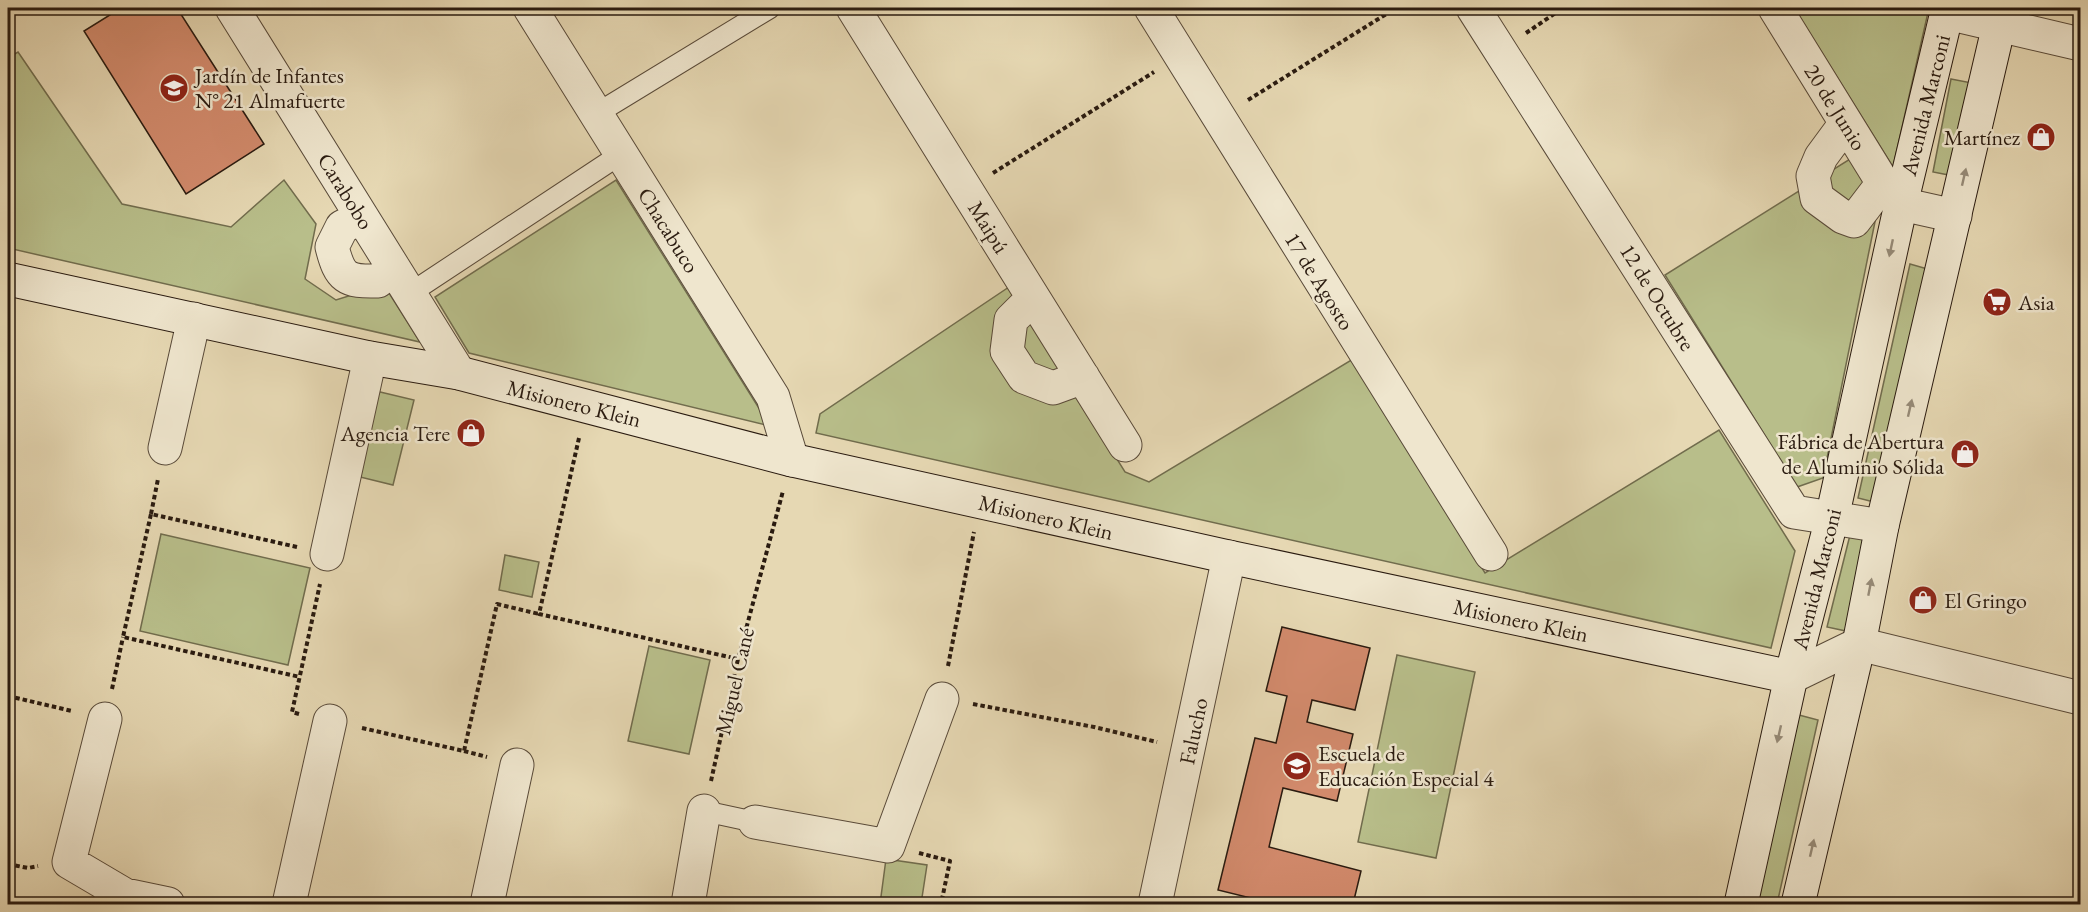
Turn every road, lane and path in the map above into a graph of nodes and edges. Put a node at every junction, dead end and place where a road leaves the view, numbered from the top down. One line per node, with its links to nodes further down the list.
1 (232, 8): 22 (street, Carabobo)
2 (530, 8): 15 (street, Chacabuco)
3 (770, 8): 15 (lane)
4 (853, 8): 19 (street, Maipú)
5 (1151, 8): 14 (street, 17 de Agosto)
6 (1396, 8): 16 (path)
7 (1473, 8): 13 (street, 12 de Octubre)
8 (1563, 8): 13 (path)
9 (1775, 8): 17 (street, 20 de Junio)
10 (1948, 10): 11 (street); 20 (street, Avenida Marconi)
11 (2001, 16): 12 (street); 21 (street, one-way to 11)
12 (2080, 44)
13 (1500, 50): 36 (street, 12 de Octubre)
14 (1181, 56): 16 (street, 17 de Agosto); 19 (path)
15 (597, 114): 18 (street, Chacabuco)
16 (1219, 118): 39 (street, 17 de Agosto)
17 (1846, 123): 20 (street, 20 de Junio); 20 (street)
18 (621, 154): 25 (lane); 34 (street, Chacabuco)
19 (967, 190): 26 (street, Maipú)
20 (1892, 193): 21 (street); 36 (street, Avenida Marconi, one-way to 36)
21 (1955, 216): 37 (street, one-way to 21)
22 (362, 217): 23 (street, Carabobo); 23 (street)
23 (393, 267): 25 (street, Carabobo)
24 (8, 279): 27 (street, Misionero Klein)
25 (410, 294): 29 (street, Carabobo)
26 (1033, 298): 30 (street, Maipú); 30 (street)
27 (194, 319): 28 (street, Misionero Klein); 33 (street)
28 (370, 358): 29 (street, Misionero Klein); 38 (street)
29 (459, 373): 31 (street, Misionero Klein)
30 (1083, 377): 32 (street, Maipú)
31 (587, 405): 34 (street, Misionero Klein); 41 (path)
32 (1125, 446)
33 (165, 448)
34 (792, 460): 35 (street, Misionero Klein); 44 (path, Miguel Cané)
35 (980, 502): 40 (street, Misionero Klein); 49 (path)
36 (1832, 518): 37 (street, 12 de Octubre); 46 (street, Avenida Marconi)
37 (1882, 526): 43 (street, one-way to 37)
38 (327, 554): 42 (path); 45 (path)
39 (1491, 554)
40 (1229, 557): 46 (street, Misionero Klein); 52 (street, Falucho)
41 (539, 614): 44 (path); 51 (path)
42 (123, 637): 45 (path); 50 (path)
43 (1859, 644): 46 (street); 48 (street); 65 (street, one-way to 43)
44 (738, 658): 54 (path, Miguel Cané)
45 (300, 677): 51 (path)
46 (1791, 677): 64 (street, Avenida Marconi, one-way to 64)
47 (8, 696): 50 (path)
48 (2080, 698)
49 (942, 699): 52 (path); 56 (street)
50 (105, 719): 57 (street)
51 (330, 720): 59 (street)
52 (1189, 749): 63 (street, Falucho)
53 (517, 765): 60 (street)
54 (704, 811): 55 (lane); 61 (street)
55 (755, 822): 56 (street)
56 (888, 846): 62 (path)
57 (117, 900): 58 (street)
58 (168, 904)
59 (289, 904)
60 (487, 904)
61 (688, 904)
62 (941, 904)
63 (1155, 904)
64 (1741, 904)
65 (1798, 904)

